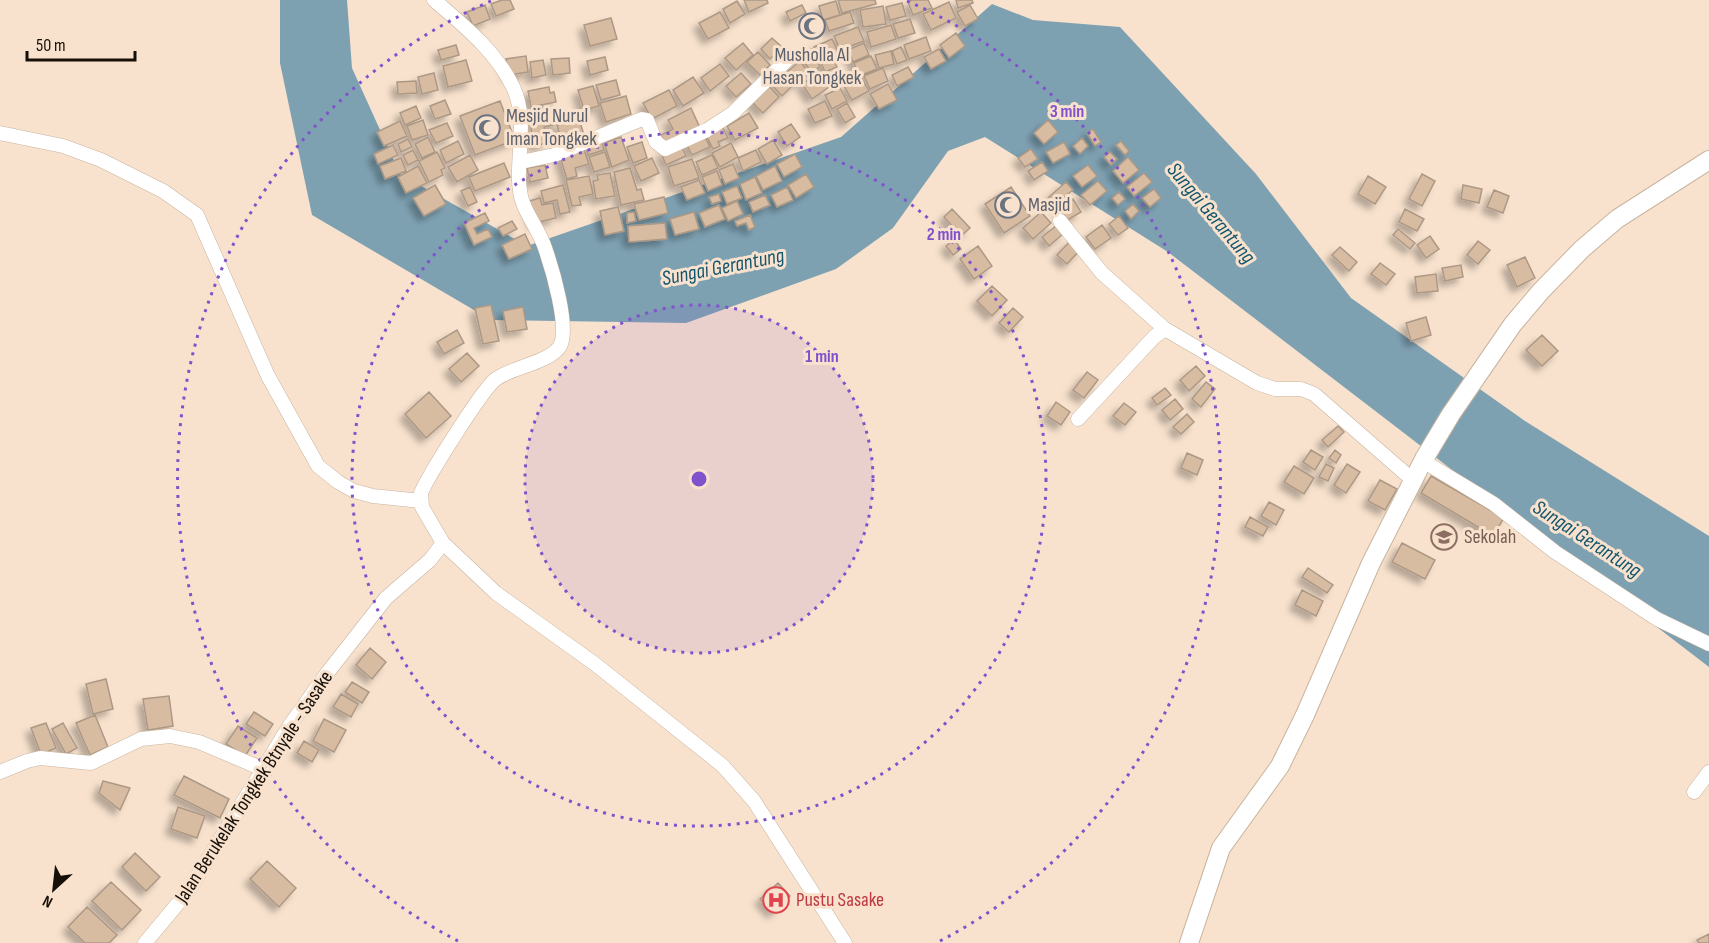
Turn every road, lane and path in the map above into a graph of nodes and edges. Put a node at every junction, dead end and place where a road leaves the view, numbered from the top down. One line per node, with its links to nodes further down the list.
1 (434, 0): 5 (street)
2 (790, 57): 5 (street)
3 (0, 133): 11 (street)
4 (1709, 160): 9 (street)
5 (521, 162): 11 (street)
6 (1060, 221): 7 (street)
7 (1165, 329): 8 (street); 10 (street)
8 (1078, 419)
9 (1424, 460): 10 (street); 13 (street)
10 (1414, 481): 20 (street)
11 (421, 501): 12 (street)
12 (443, 543): 14 (street, Jalan Berukelak Tongkek Btnyale - Sasake); 19 (street)
13 (1709, 644)
14 (263, 769): 15 (street); 18 (street, Jalan Berukelak Tongkek Btnyale - Sasake)
15 (0, 772)
16 (1709, 772): 17 (street)
17 (1694, 792)
18 (149, 941)
19 (845, 943)
20 (1189, 943)

